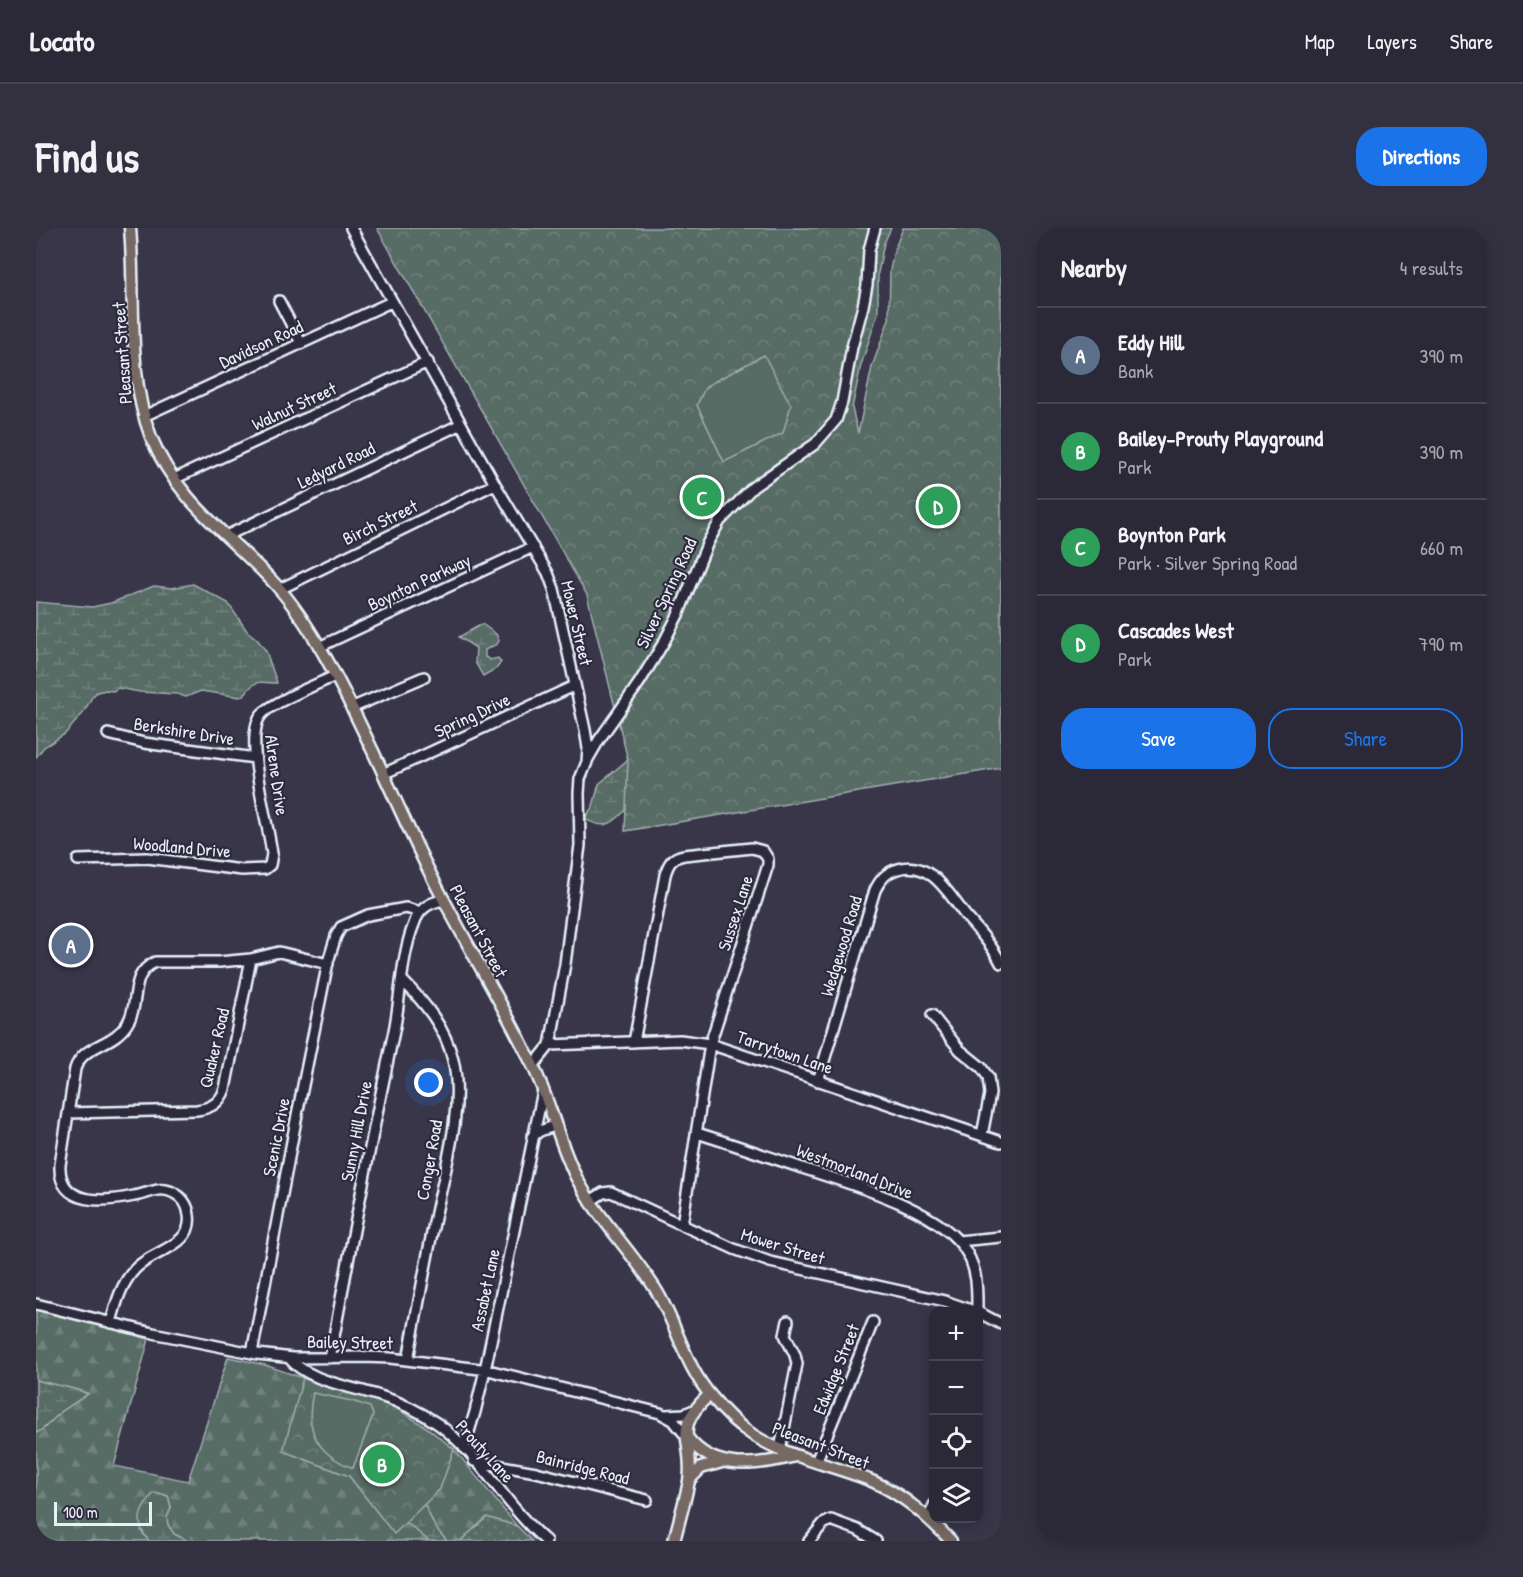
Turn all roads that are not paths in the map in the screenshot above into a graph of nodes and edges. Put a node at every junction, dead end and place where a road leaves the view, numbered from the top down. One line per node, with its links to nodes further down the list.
1 (130, 228): 8 (main road, Pleasant Street)
2 (351, 228): 5 (street, Mower Street)
3 (875, 228): 22 (street, Silver Spring Road)
4 (279, 301): 6 (street)
5 (391, 302): 6 (street, Davidson Road); 7 (street, Mower Street)
6 (301, 343): 8 (street, Davidson Road)
7 (428, 362): 9 (street, Mower Street); 10 (street, Walnut Street)
8 (144, 416): 10 (main road, Pleasant Street)
9 (461, 424): 11 (street, Mower Street); 12 (street, Ledyard Road)
10 (174, 479): 12 (main road, Pleasant Street)
11 (495, 484): 13 (street, Mower Street); 14 (street, Birch Street)
12 (226, 536): 14 (main road, Pleasant Street)
13 (532, 547): 15 (street, Boynton Parkway); 18 (street, Mower Street)
14 (279, 589): 15 (main road, Pleasant Street)
15 (319, 647): 16 (main road, Pleasant Street)
16 (335, 676): 19 (main road, Pleasant Street); 21 (street, Alrene Drive)
17 (424, 677): 19 (street)
18 (574, 686): 22 (street, Mower Street); 23 (street, Spring Drive)
19 (351, 708): 23 (main road, Pleasant Street)
20 (108, 734): 21 (street, Berkshire Drive)
21 (255, 758): 24 (street, Alrene Drive)
22 (587, 762): 35 (street, Mower Street)
23 (383, 774): 26 (main road, Pleasant Street)
24 (272, 854): 25 (street, Woodland Drive)
25 (78, 860)
26 (443, 900): 27 (street); 36 (main road, Pleasant Street)
27 (420, 912): 30 (street, Scenic Drive); 31 (street, Sunny Hill Drive)
28 (251, 958): 30 (street); 39 (street); 39 (street, Quaker Road)
29 (1001, 963): 37 (street, Wedgewood Road)
30 (328, 964): 57 (street, Scenic Drive)
31 (402, 980): 59 (street, Sunny Hill Drive); 60 (street, Conger Road)
32 (932, 1015): 43 (street)
33 (634, 1042): 34 (street, Tarrytown Lane); 34 (street, Sussex Lane); 35 (street, Tarrytown Lane)
34 (710, 1044): 37 (street, Tarrytown Lane); 41 (street, Sussex Lane)
35 (550, 1045): 36 (street, Mower Street)
36 (533, 1066): 38 (main road, Pleasant Street)
37 (818, 1081): 43 (street, Tarrytown Lane)
38 (543, 1091): 40 (main road, Pleasant Street); 42 (street, Assabet Lane)
39 (68, 1113): 55 (street)
40 (552, 1121): 42 (street); 45 (main road, Pleasant Street)
41 (697, 1132): 46 (street, Sussex Lane); 48 (street, Westmorland Drive)
42 (533, 1133): 61 (street, Assabet Lane)
43 (982, 1135): 44 (street, Tarrytown Lane)
44 (1001, 1142)
45 (590, 1202): 46 (street, Mower Street); 62 (main road, Pleasant Street)
46 (682, 1225): 50 (street, Mower Street)
47 (1001, 1237): 48 (street)
48 (958, 1241): 51 (street, Westmorland Drive)
49 (36, 1304): 55 (street, Bailey Street)
50 (963, 1307)
51 (978, 1307)
52 (983, 1315): 56 (street, Mower Street)
53 (788, 1321): 68 (street)
54 (873, 1322): 72 (street, Edwidge Street)
55 (111, 1323): 57 (street, Bailey Street)
56 (1001, 1324)
57 (252, 1353): 58 (street, Bailey Street)
58 (289, 1358): 59 (street, Bailey Street); 67 (street, Prouty Lane)
59 (330, 1358): 60 (street, Bailey Street)
60 (408, 1360): 61 (street, Bailey Street)
61 (485, 1370): 64 (street, Bailey Street); 67 (street, Assabet Lane)
62 (710, 1395): 63 (main road); 66 (main road, Pleasant Street)
63 (694, 1410): 64 (street, Bailey Street); 65 (main road)
64 (663, 1415): 65 (street, Bailey Street)
65 (687, 1437): 71 (main road); 74 (main road)
66 (768, 1444): 68 (main road, Pleasant Street); 73 (main road)
67 (464, 1448): 70 (street, Prouty Lane)
68 (780, 1449): 69 (main road, Pleasant Street)
69 (796, 1455): 72 (main road, Pleasant Street); 73 (main road)
70 (474, 1461): 75 (street, Bainridge Road); 78 (street, Prouty Lane)
71 (722, 1462): 73 (main road); 74 (main road)
72 (816, 1462): 76 (main road, Pleasant Street)
73 (754, 1464)
74 (689, 1480): 79 (main road)
75 (647, 1500)
76 (929, 1518)
77 (934, 1523): 82 (main road, Pleasant Street)
78 (546, 1541)
79 (674, 1541)
80 (809, 1541): 81 (street)
81 (876, 1541)
82 (951, 1541)

